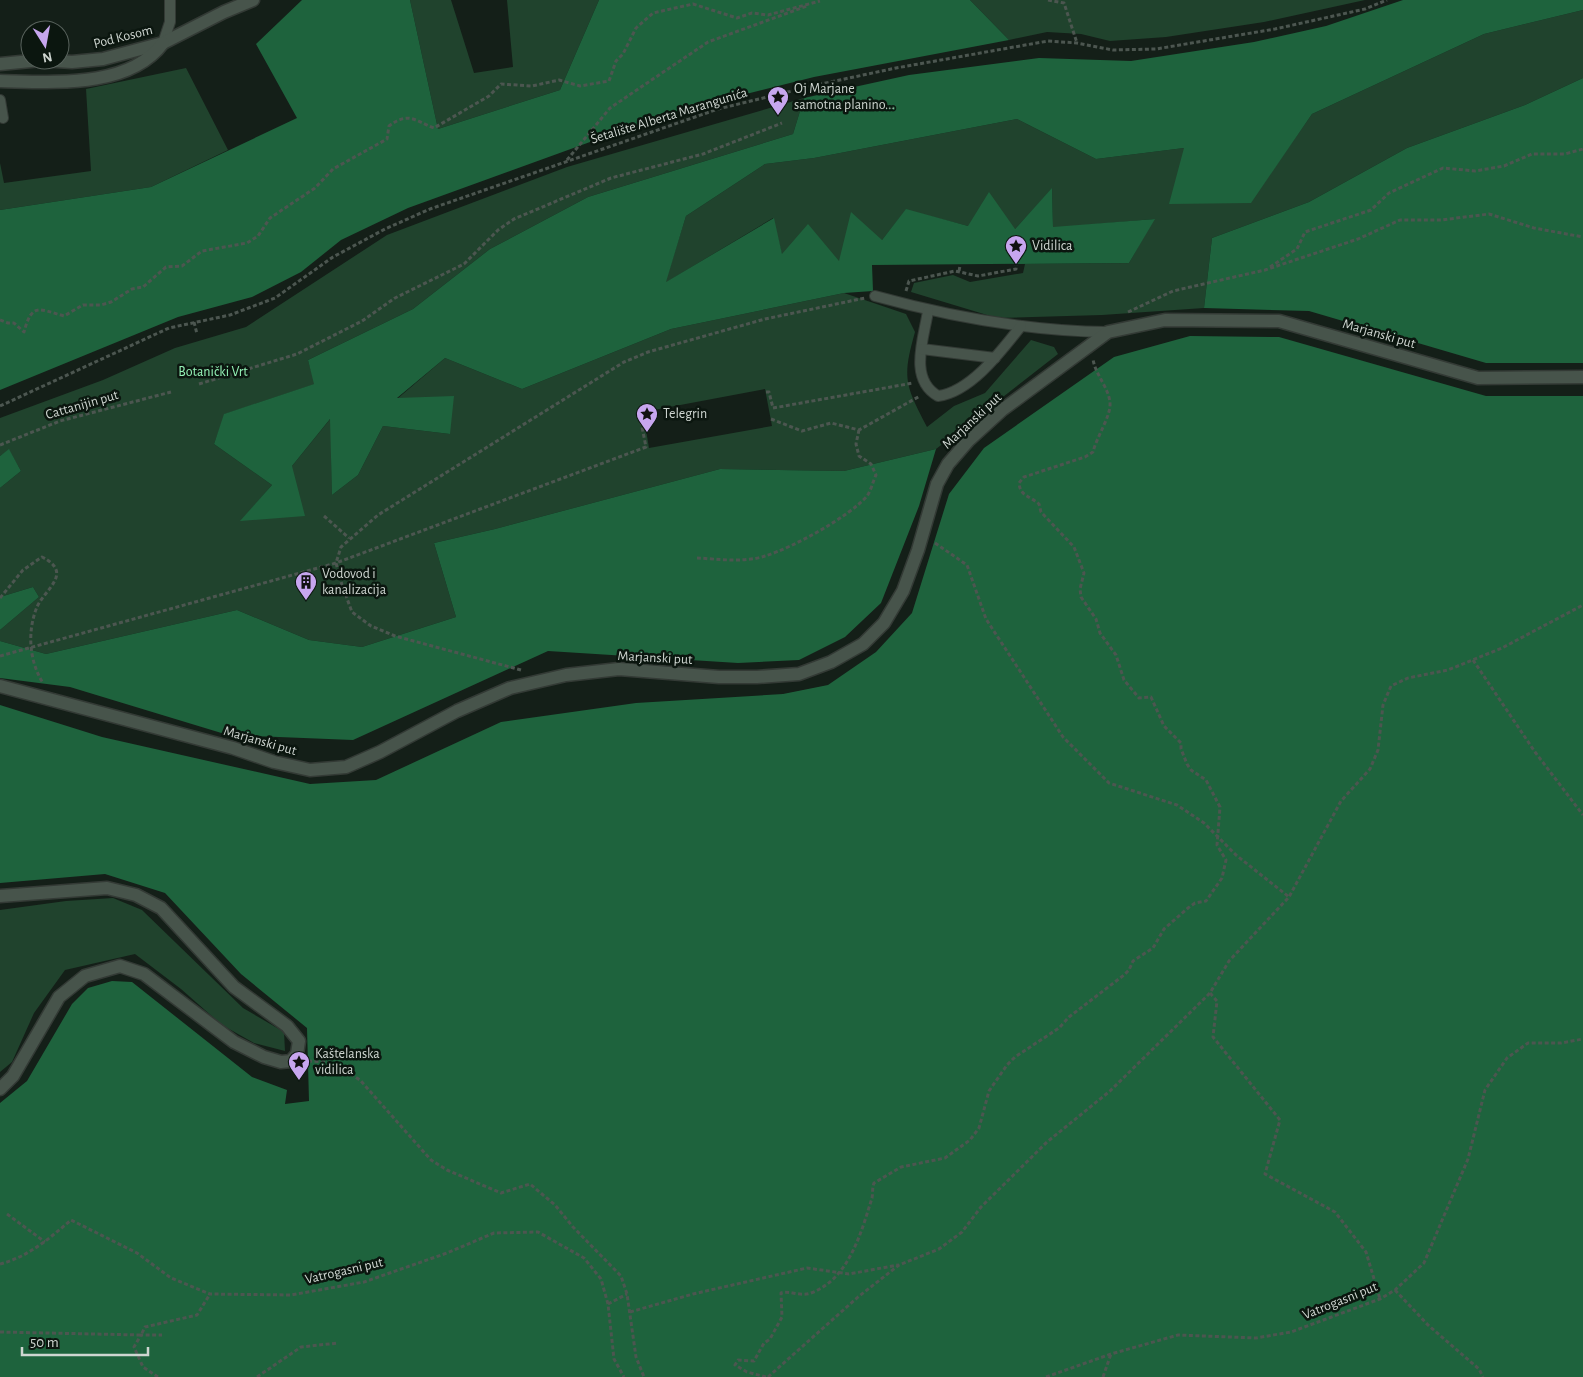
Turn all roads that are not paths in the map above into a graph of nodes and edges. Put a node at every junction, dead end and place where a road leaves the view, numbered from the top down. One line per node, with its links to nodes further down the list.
1 (170, 0): 3 (lane)
2 (253, 0): 3 (street, Pod Kosom)
3 (163, 43): 4 (street, Pod Kosom); 5 (street, Pod Kosom)
4 (0, 64)
5 (0, 81)
6 (0, 100): 7 (lane)
7 (3, 118)
8 (875, 296): 9 (lane, Marjanski put)
9 (928, 311): 10 (lane, Marjanski put); 12 (lane)
10 (1021, 326): 11 (lane, Marjanski put); 13 (lane)
11 (1108, 332): 14 (street, Marjanski put); 15 (street, Marjanski put)
12 (922, 350): 13 (lane); 13 (lane)
13 (995, 358)
14 (1583, 377)
15 (0, 686)
16 (0, 896): 17 (street)
17 (0, 1089)

